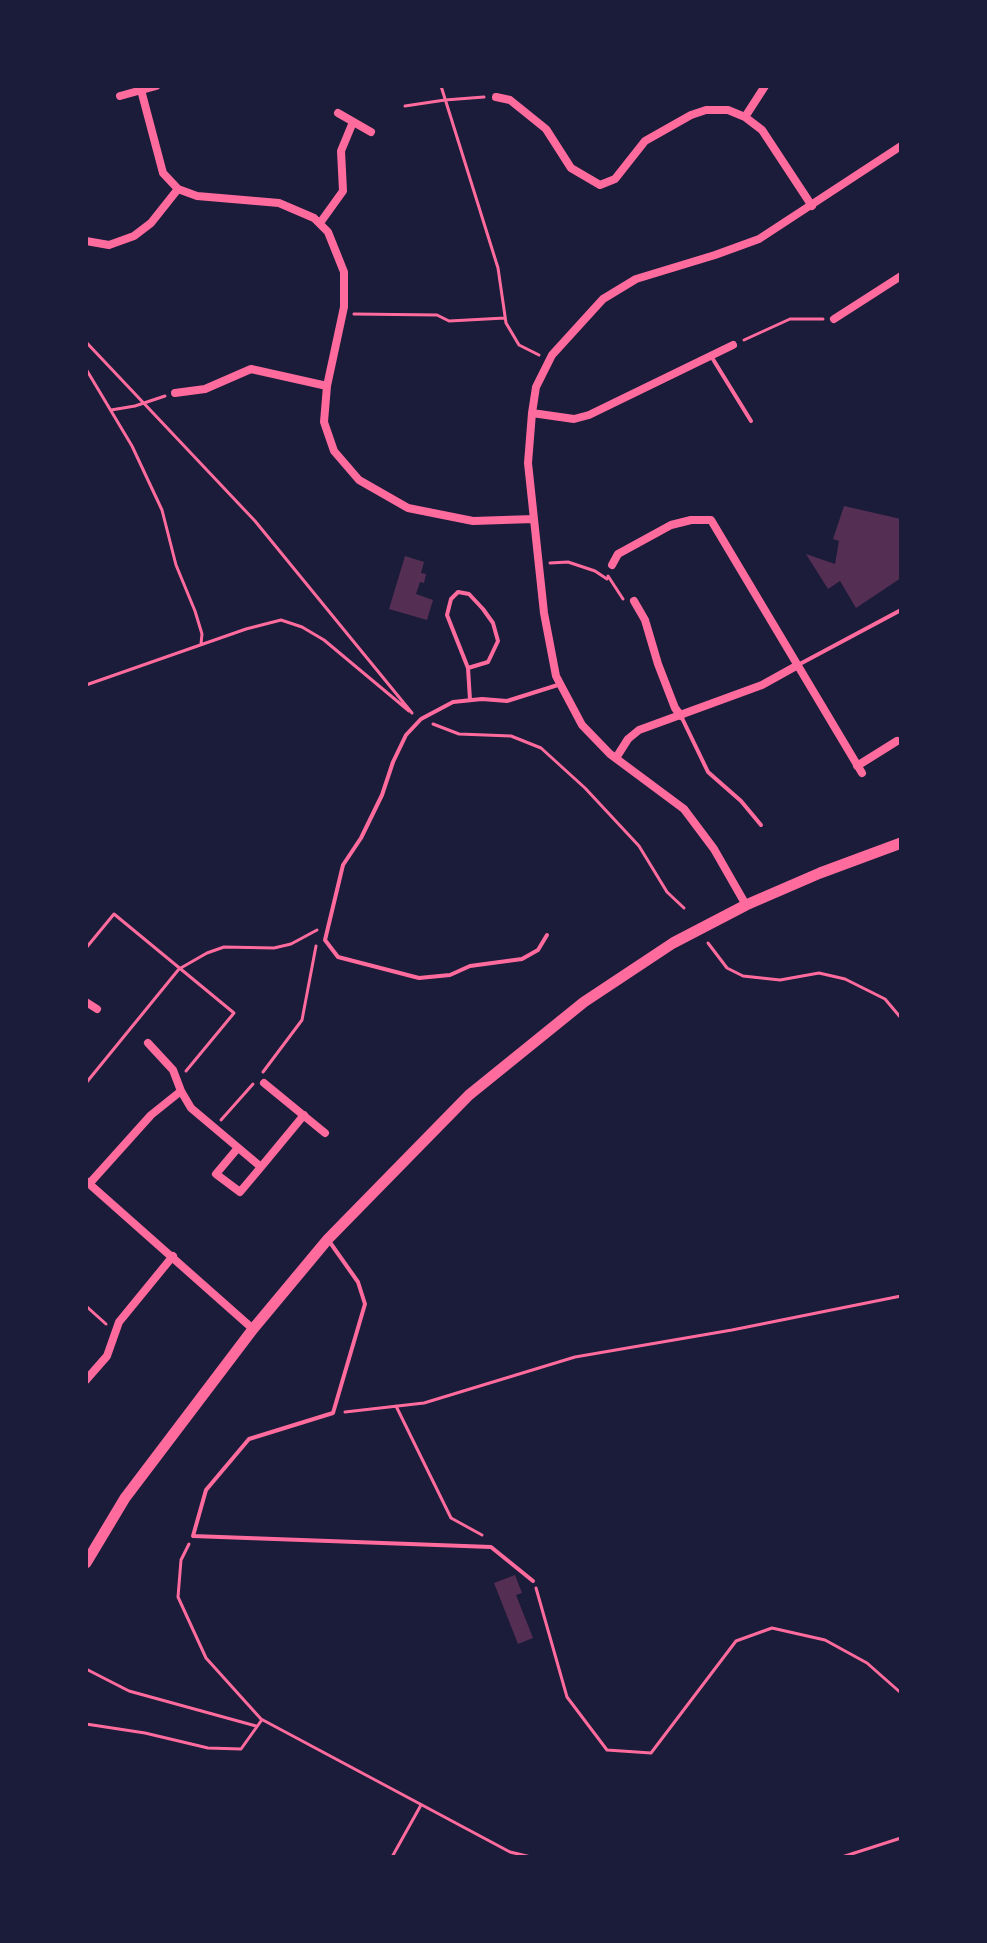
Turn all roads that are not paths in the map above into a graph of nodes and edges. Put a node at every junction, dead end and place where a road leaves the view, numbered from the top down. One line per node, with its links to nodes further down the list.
1 (156, 86): 3 (street)
2 (765, 86): 7 (street)
3 (141, 90): 4 (street); 11 (street)
4 (120, 96)
5 (496, 97): 7 (street)
6 (338, 113): 8 (street)
7 (745, 117): 12 (street)
8 (353, 122): 9 (street); 13 (street)
9 (371, 132)
10 (901, 146): 12 (street)
11 (178, 189): 13 (street); 14 (street)
12 (812, 206): 21 (street)
13 (320, 223): 19 (street)
14 (86, 241)
15 (901, 276): 16 (street)
16 (834, 319)
17 (733, 345): 18 (street)
18 (711, 356): 21 (street); 22 (lane)
19 (327, 386): 20 (street); 23 (street)
20 (175, 393)
21 (532, 413): 23 (street)
22 (751, 421)
23 (533, 519): 29 (street)
24 (612, 565): 27 (street)
25 (634, 601): 31 (street)
26 (901, 610): 27 (lane)
27 (798, 665): 31 (street); 32 (street)
28 (468, 668): 28 (lane); 30 (lane)
29 (561, 684): 30 (lane); 33 (street)
30 (470, 700): 37 (lane)
31 (681, 716): 33 (street); 34 (lane)
32 (897, 741)
33 (616, 758): 36 (street)
34 (761, 825)
35 (901, 843): 36 (street)
36 (746, 905): 48 (street)
37 (547, 935)
38 (86, 1002): 39 (street)
39 (97, 1009)
40 (148, 1043): 42 (street)
41 (264, 1083): 43 (street)
42 (181, 1091): 45 (street); 47 (street)
43 (304, 1115): 44 (street); 46 (street)
44 (325, 1133)
45 (237, 1149): 46 (street); 46 (street)
46 (261, 1167)
47 (88, 1182): 49 (street)
48 (328, 1239): 50 (street); 53 (lane)
49 (173, 1256): 50 (street); 51 (street)
50 (253, 1329): 52 (street)
51 (86, 1380)
52 (86, 1563)
53 (533, 1581)

